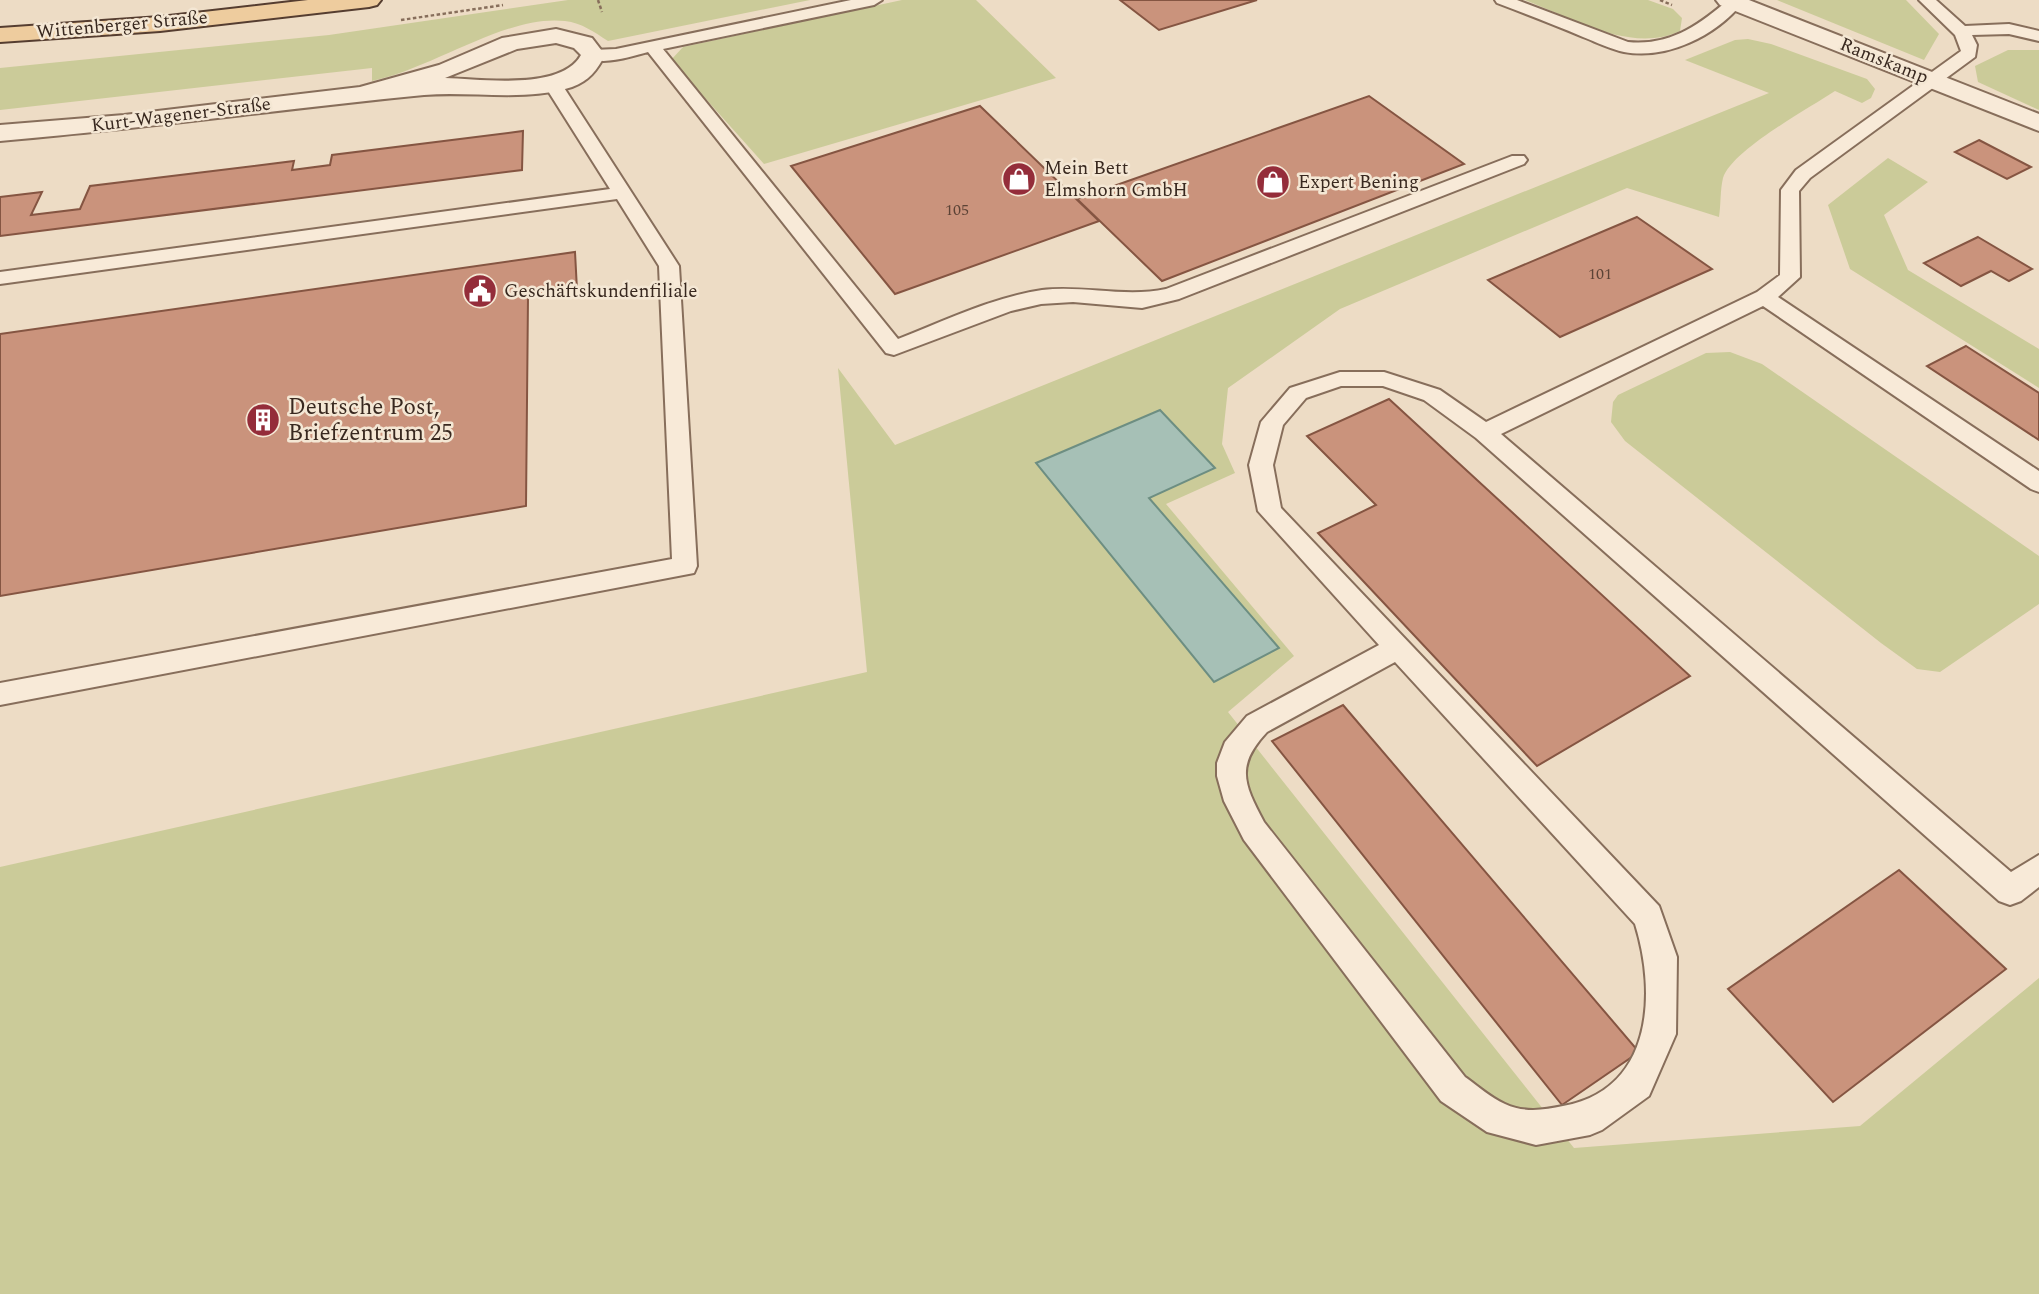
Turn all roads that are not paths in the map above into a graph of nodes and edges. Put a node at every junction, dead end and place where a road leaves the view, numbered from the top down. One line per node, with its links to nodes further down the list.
1 (369, 0): 7 (main road, Wittenberger Straße)
2 (874, 0): 9 (lane)
3 (1503, 0): 5 (lane)
4 (1927, 0): 6 (lane)
5 (1732, 1): 11 (street, Ramskamp)
6 (1960, 31): 8 (lane); 11 (lane)
7 (0, 35)
8 (2039, 36)
9 (652, 46): 10 (lane); 16 (lane)
10 (593, 55): 12 (street, Kurt-Wagener-Straße); 13 (street, Kurt-Wagener-Straße)
11 (1932, 80): 14 (street, Ramskamp); 19 (lane)
12 (552, 83): 13 (street, Kurt-Wagener-Straße); 17 (lane)
13 (361, 94): 15 (street, Kurt-Wagener-Straße)
14 (2039, 123)
15 (0, 133)
16 (1518, 160)
17 (622, 193): 18 (lane); 23 (lane)
18 (0, 278)
19 (1764, 297): 20 (lane); 21 (lane)
20 (1484, 432): 22 (lane); 24 (lane)
21 (2039, 483)
22 (1398, 649): 22 (lane)
23 (0, 694)
24 (2039, 869)

